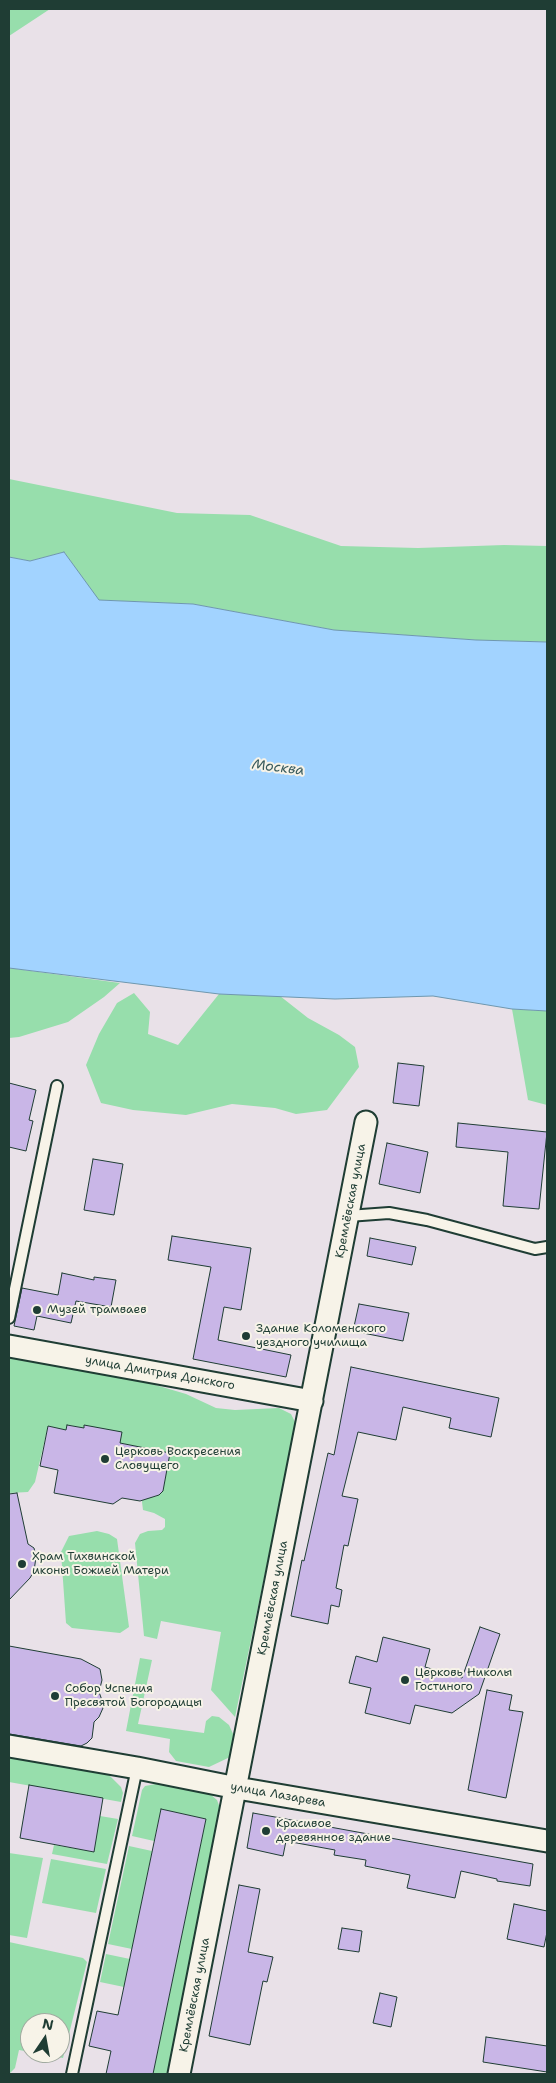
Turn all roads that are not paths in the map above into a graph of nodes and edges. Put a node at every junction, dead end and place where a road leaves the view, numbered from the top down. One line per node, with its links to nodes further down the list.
1 (57, 1086): 5 (lane)
2 (366, 1122): 3 (street, Кремлёвская улица)
3 (348, 1216): 4 (lane); 7 (street, Кремлёвская улица)
4 (547, 1247)
5 (9, 1318)
6 (9, 1346): 7 (street, улица Дмитрия Донского)
7 (312, 1401): 10 (street, Кремлёвская улица)
8 (9, 1746): 9 (street, улица Лазарева)
9 (137, 1768): 10 (street, улица Лазарева); 12 (lane)
10 (236, 1788): 11 (street, улица Лазарева); 13 (street, Кремлёвская улица)
11 (547, 1841)
12 (72, 2074)
13 (179, 2074)

